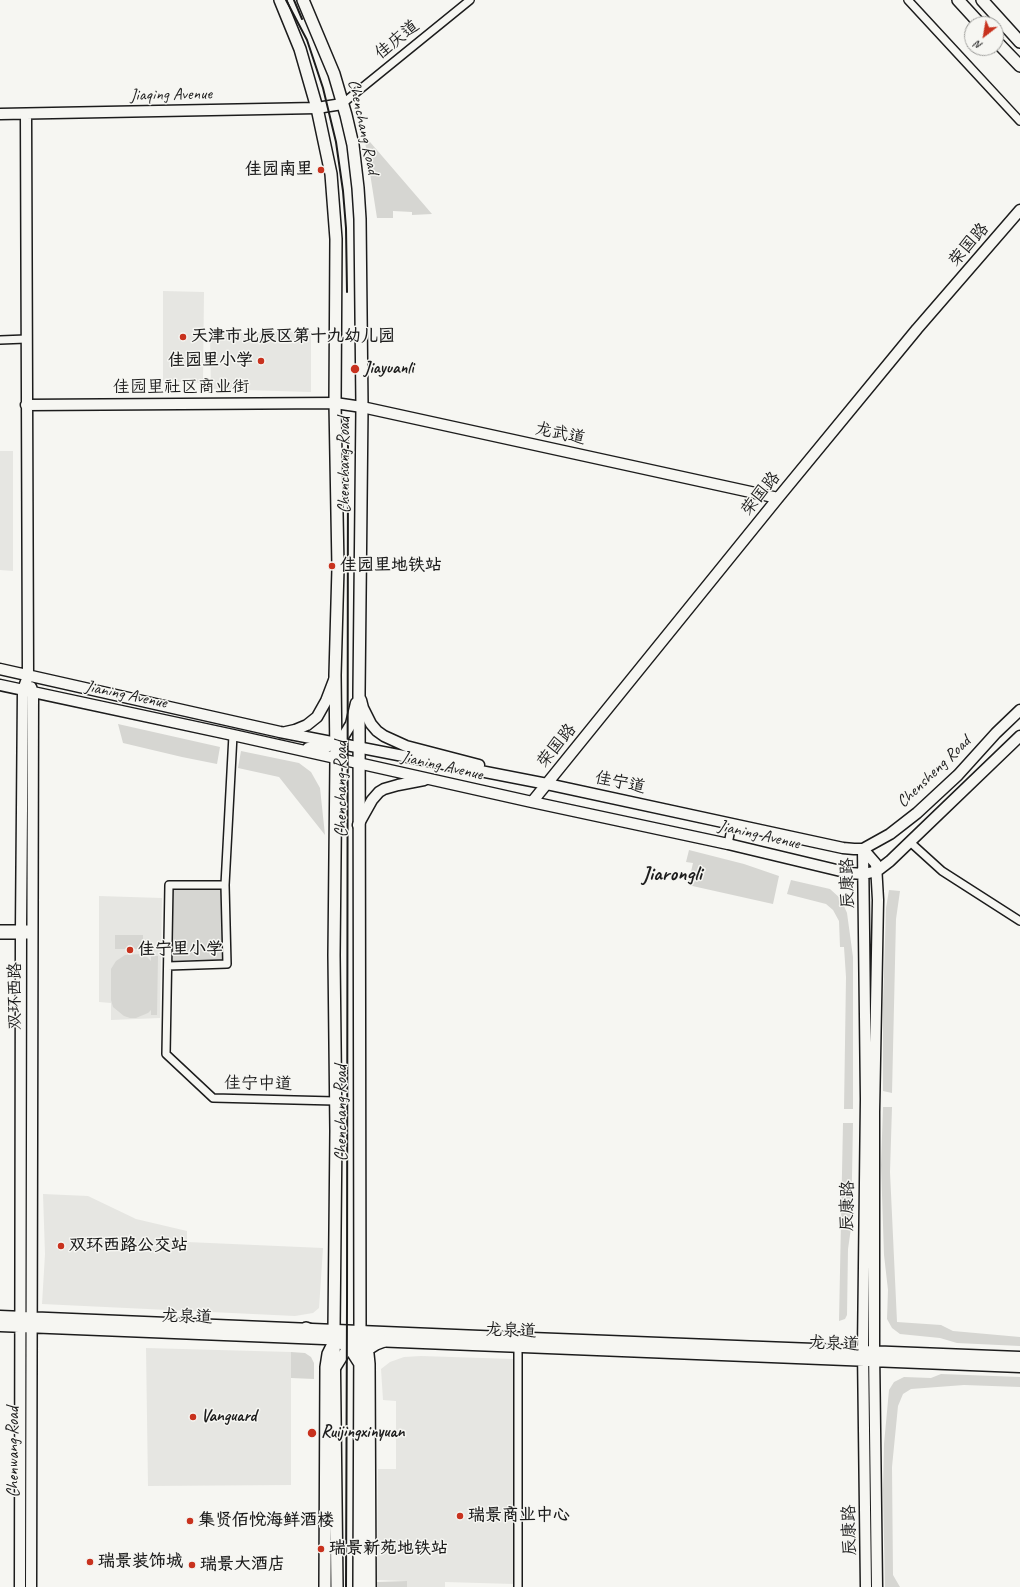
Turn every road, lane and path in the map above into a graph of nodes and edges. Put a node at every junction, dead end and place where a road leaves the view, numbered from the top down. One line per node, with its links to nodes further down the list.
1 (280, 0): 12 (main road, Chenchang Road)
2 (303, 0): 11 (main road, Chenchang Road)
3 (470, 0): 11 (street, 佳庆道)
4 (908, 0): 15 (street)
5 (958, 0): 7 (main road)
6 (982, 0): 8 (main road)
7 (973, 16)
8 (1020, 42)
9 (1004, 49): 10 (main road)
10 (1020, 66)
11 (342, 104): 12 (street, Jiaqing Avenue); 21 (main road, Chenchang Road)
12 (317, 108): 14 (street, Jiaqing Avenue); 19 (main road, Chenchang Road)
13 (0, 114): 14 (street, Jiaqing Avenue)
14 (26, 114): 17 (street)
15 (1020, 120)
16 (1020, 210): 22 (street, 荣国路)
17 (26, 339): 18 (street); 20 (street)
18 (0, 340)
19 (335, 403): 20 (street, 佳园里社区商业街); 21 (street, 龙武道); 24 (main road, Chenchang Road)
20 (26, 405): 25 (street)
21 (362, 407): 22 (street, 龙武道); 28 (main road, Chenchang Road)
22 (778, 498): 40 (street, 荣国路)
23 (0, 669): 25 (street, Jianing Avenue)
24 (335, 675): 30 (street); 33 (main road, Chenchang Road)
25 (28, 676): 27 (street); 30 (street, Jianing Avenue)
26 (0, 685): 27 (street, Jianing Avenue)
27 (28, 691): 31 (street, Jianing Avenue); 52 (street, 双环西路); 53 (street, 双环西路)
28 (358, 692): 33 (street); 35 (main road, Chenchang Road); 38 (street)
29 (1020, 710): 46 (street, Chensheng Road)
30 (280, 732): 33 (street, Jianing Avenue)
31 (232, 735): 34 (street, Jianing Avenue); 49 (street)
32 (1020, 736): 44 (street, Chensheng Road)
33 (336, 743): 34 (street); 35 (street, Jianing Avenue); 36 (main road, Chenchang Road)
34 (288, 747): 36 (street, Jianing Avenue)
35 (359, 748): 37 (main road, Chenchang Road); 38 (street, Jianing Avenue)
36 (336, 759): 37 (street, Jianing Avenue); 56 (main road, Chenchang Road)
37 (359, 764): 39 (street, Jianing Avenue); 43 (main road, Chenchang Road)
38 (507, 776): 40 (street, 佳宁道)
39 (427, 779): 41 (street, Jianing Avenue); 43 (street)
40 (547, 784): 41 (street, 荣国路); 42 (street, 佳宁道)
41 (532, 802): 45 (street, Jianing Avenue)
42 (732, 824): 45 (street); 46 (street, 佳宁道)
43 (358, 825): 62 (main road, Chenchang Road)
44 (910, 842): 47 (street, Chensheng Road); 50 (street)
45 (728, 844): 48 (street, Jianing Avenue)
46 (863, 849): 47 (street, 辰康路); 48 (street, 辰康路)
47 (877, 871): 48 (street, Jianing Avenue); 67 (street, 辰康路)
48 (864, 874): 66 (street, 辰康路)
49 (225, 886): 55 (street, 佳宁中道); 55 (street)
50 (1020, 921)
51 (0, 929): 52 (street)
52 (21, 932): 53 (street); 54 (street); 58 (street, 双环西路)
53 (32, 932): 58 (street, 双环西路)
54 (0, 935)
55 (168, 966): 56 (street, 佳宁中道)
56 (335, 1101): 61 (main road, Chenchang Road)
57 (0, 1316): 58 (street, 龙泉道)
58 (26, 1322): 59 (street, 龙泉道); 60 (street, 龙泉道); 61 (street, 龙泉道); 75 (street, Chenwang Road); 76 (street, Chenwang Road)
59 (0, 1326)
60 (306, 1328): 61 (main road)
61 (335, 1335): 62 (street, 龙泉道); 65 (main road); 73 (main road, Chenchang Road); 77 (main road)
62 (360, 1335): 63 (street); 65 (street); 68 (main road); 72 (main road, Chenchang Road)
63 (384, 1337): 64 (street, 龙泉道); 68 (main road)
64 (518, 1342): 66 (street, 龙泉道); 70 (street, 龙泉道); 81 (street)
65 (349, 1348): 72 (main road); 73 (street)
66 (863, 1350): 67 (street, 龙泉道); 70 (street, 辰康路)
67 (874, 1350): 69 (street, 龙泉道); 71 (street, 辰康路)
68 (366, 1351): 72 (main road); 80 (main road)
69 (1020, 1357)
70 (863, 1362): 71 (street, 龙泉道); 82 (street, 辰康路)
71 (875, 1362): 74 (street, 龙泉道); 83 (street, 辰康路)
72 (360, 1364): 79 (main road, Chenchang Road)
73 (335, 1368): 78 (main road, Chenchang Road)
74 (1020, 1368)
75 (20, 1587)
76 (30, 1587)
77 (325, 1587)
78 (337, 1587)
79 (359, 1587)
80 (370, 1587)
81 (518, 1587)
82 (866, 1587)
83 (878, 1587)

